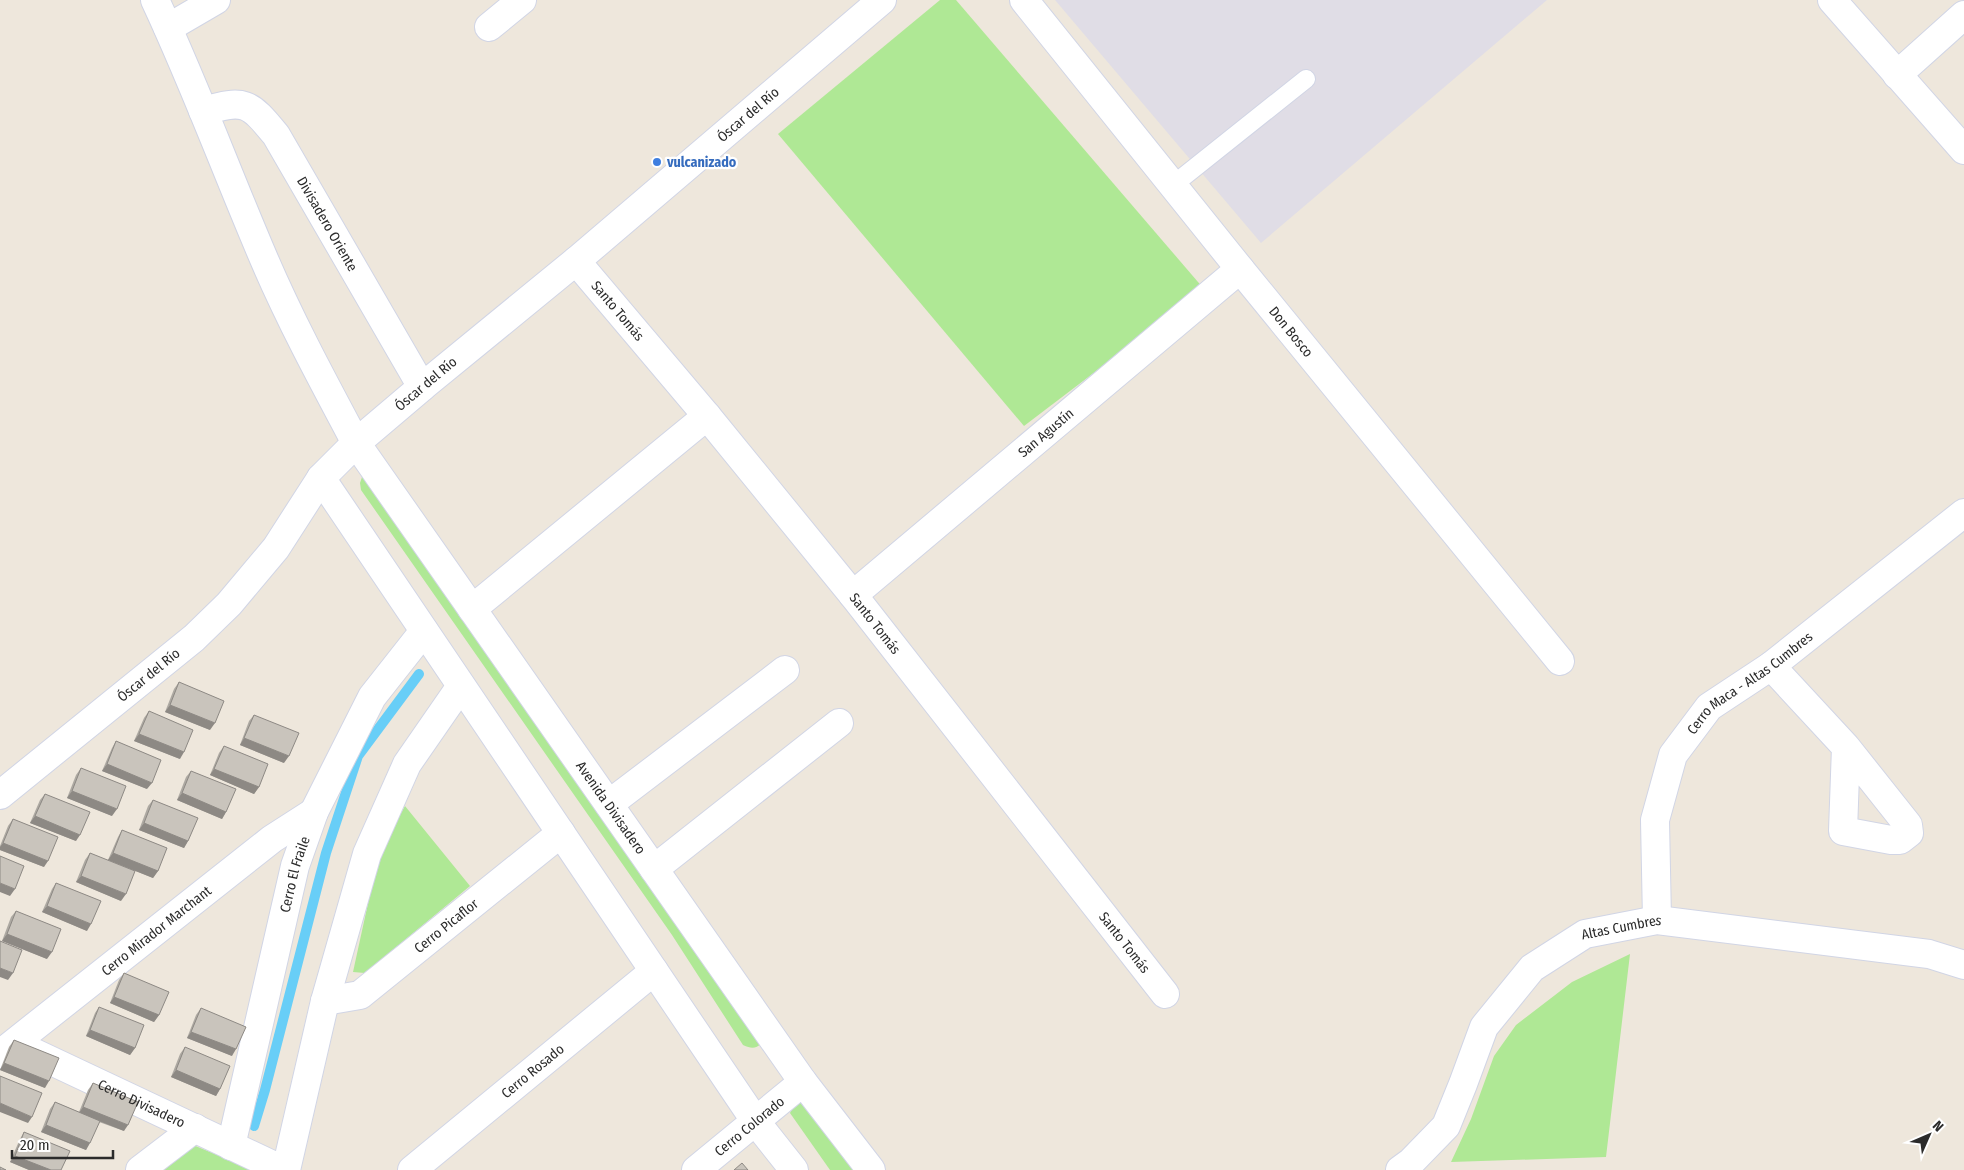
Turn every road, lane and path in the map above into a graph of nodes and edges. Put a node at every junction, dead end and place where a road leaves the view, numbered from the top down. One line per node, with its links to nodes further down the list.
1 (155, 0): 9 (street)
2 (216, 0): 9 (street)
3 (522, 0): 8 (street)
4 (882, 0): 15 (street, Óscar del Río)
5 (1024, 0): 14 (street, Don Bosco)
6 (1832, 0): 10 (street)
7 (1964, 15): 10 (street)
8 (489, 27)
9 (168, 28): 12 (street)
10 (1898, 75): 13 (street)
11 (1306, 79): 14 (lane)
12 (203, 111): 17 (street, Divisadero Oriente); 19 (street)
13 (1964, 150)
14 (1172, 185): 16 (street, Don Bosco)
15 (576, 261): 17 (street, Óscar del Río); 18 (street, Santo Tomás)
16 (1240, 269): 22 (street, San Agustín); 25 (street, Don Bosco)
17 (422, 387): 19 (street, Óscar del Río)
18 (707, 416): 22 (street, Santo Tomás); 23 (street)
19 (356, 443): 20 (street, Óscar del Río); 23 (street, Avenida Divisadero)
20 (321, 478): 24 (street); 31 (street, Óscar del Río)
21 (1964, 513): 26 (street, Cerro Maca - Altas Cumbres)
22 (853, 595): 39 (street, Santo Tomás)
23 (472, 609): 32 (street, Avenida Divisadero)
24 (424, 631): 28 (street); 33 (street, Cerro El Fraile)
25 (1560, 662)
26 (1772, 666): 30 (street); 36 (street, Cerro Maca - Altas Cumbres)
27 (785, 670): 32 (street)
28 (461, 686): 34 (street); 40 (street)
29 (838, 723): 35 (street)
30 (1846, 747)
31 (0, 795)
32 (608, 804): 35 (street, Avenida Divisadero)
33 (314, 812): 41 (street, Cerro Mirador Marchant); 45 (street, Cerro El Fraile)
34 (561, 833): 38 (street); 40 (street, Cerro Picaflor)
35 (654, 869): 42 (street, Avenida Divisadero)
36 (1657, 920): 37 (street, Altas Cumbres); 52 (street, Altas Cumbres)
37 (1964, 965)
38 (654, 971): 43 (street); 48 (street, Cerro Rosado)
39 (1165, 994)
40 (325, 1001): 47 (street)
41 (5, 1044): 44 (street, Cerro Divisadero)
42 (803, 1082): 43 (street, Cerro Colorado); 51 (street, Avenida Divisadero)
43 (756, 1122): 49 (street, Cerro Colorado); 50 (street)
44 (195, 1128): 45 (street, Cerro Divisadero); 46 (street)
45 (232, 1146): 47 (street, Cerro Divisadero)
46 (140, 1170)
47 (284, 1170)
48 (412, 1170)
49 (696, 1170)
50 (794, 1170)
51 (871, 1170)
52 (1400, 1170)

